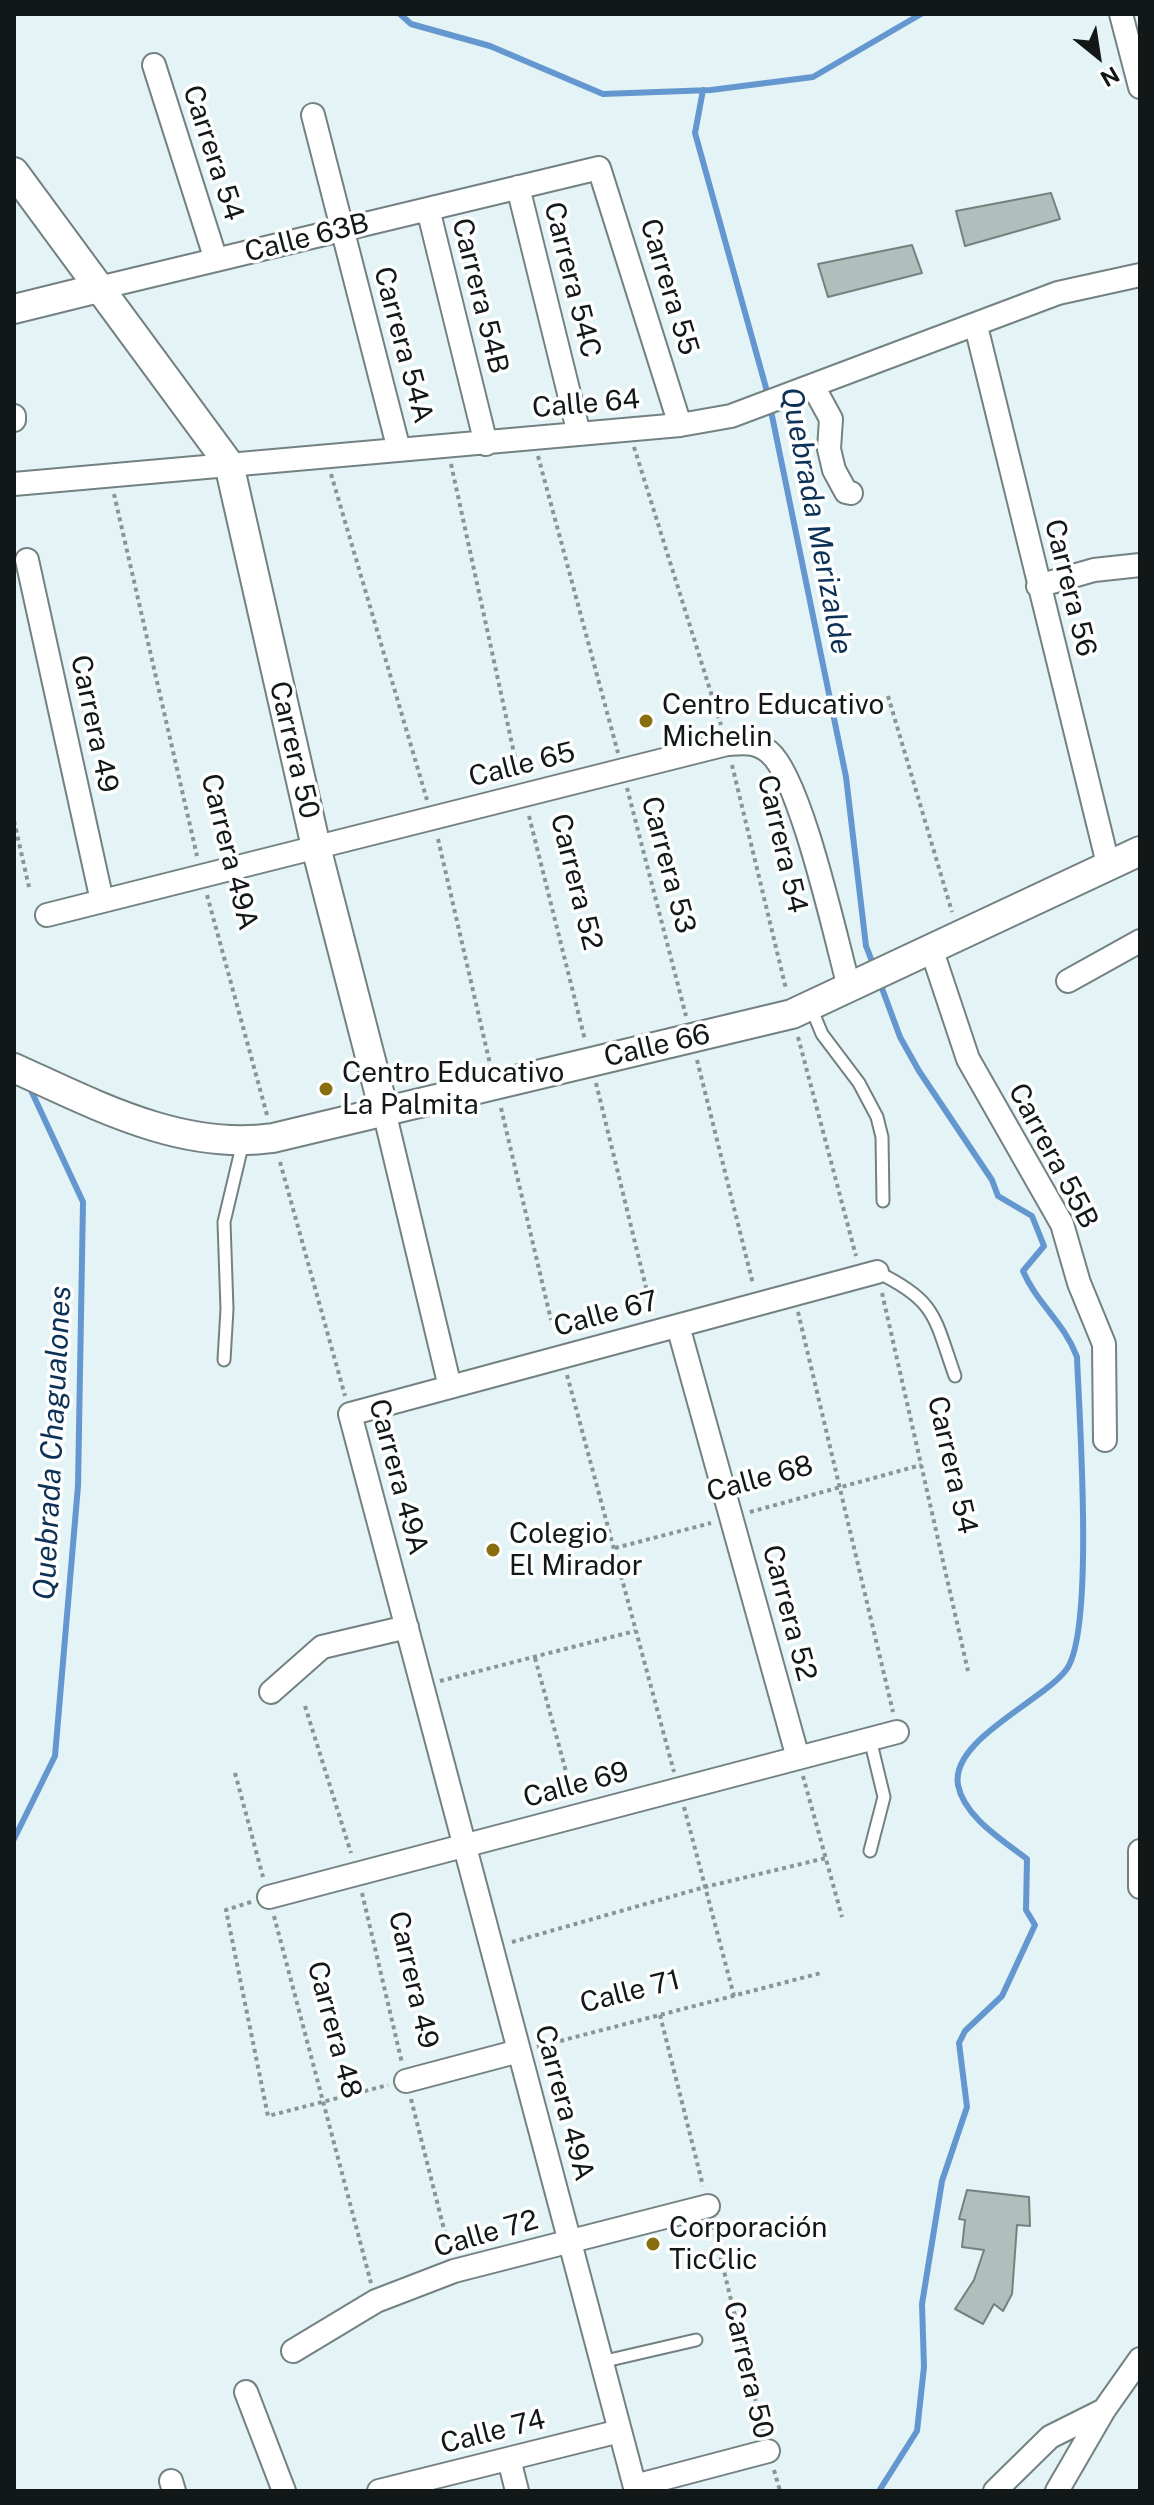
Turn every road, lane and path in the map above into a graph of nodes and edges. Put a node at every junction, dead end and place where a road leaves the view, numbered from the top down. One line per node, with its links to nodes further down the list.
1 (1121, 14): 3 (street)
2 (154, 65): 10 (street, Carrera 54)
3 (1140, 87)
4 (313, 115): 9 (street, Carrera 54A)
5 (599, 168): 7 (street, Calle 63B); 16 (street, Carrera 55)
6 (14, 172): 12 (street, Carrera 50)
7 (518, 187): 8 (street, Calle 63B); 18 (street, Carrera 54C)
8 (428, 209): 9 (street, Calle 63B); 20 (street, Carrera 54B)
9 (342, 230): 10 (street, Calle 63B); 22 (street, Carrera 54A)
10 (216, 260): 12 (street, Calle 63B)
11 (1140, 275): 14 (street, Calle 64)
12 (99, 288): 13 (street, Calle 63B); 24 (street, Carrera 50)
13 (14, 309)
14 (976, 326): 15 (street, Calle 64); 30 (street, Carrera 56)
15 (813, 386): 16 (street, Calle 64); 27 (street)
16 (680, 425): 17 (street, Calle 64)
17 (629, 430): 18 (street, Calle 64); 32 (path, Carrera 54)
18 (579, 434): 19 (street, Calle 64)
19 (533, 438): 20 (street, Calle 64); 33 (path, Carrera 53)
20 (486, 444): 21 (street, Calle 64)
21 (447, 446): 22 (street, Calle 64); 34 (path, Carrera 52)
22 (399, 450): 23 (street, Calle 64)
23 (326, 457): 24 (street, Calle 64); 35 (path)
24 (229, 464): 25 (street, Calle 64); 37 (street, Carrera 50)
25 (110, 476): 26 (street, Calle 64); 40 (path, Carrera 49A)
26 (14, 484)
27 (851, 493)
28 (27, 560): 42 (street, Carrera 49)
29 (1140, 565): 30 (street)
30 (1038, 586): 39 (street, Carrera 56)
31 (888, 696): 44 (path)
32 (727, 744): 33 (street, Calle 65); 48 (street, Calle 65); 49 (path, Carrera 54)
33 (623, 771): 34 (street, Calle 65); 50 (path, Carrera 53)
34 (524, 795): 35 (street, Calle 65); 51 (path, Carrera 52)
35 (433, 818): 37 (street, Calle 65); 53 (path)
36 (14, 821): 41 (path)
37 (316, 847): 40 (street, Calle 65); 54 (street, Carrera 50)
38 (1140, 851): 39 (street, Calle 66)
39 (1108, 864): 44 (street, Calle 66)
40 (202, 876): 42 (street, Calle 65); 55 (path, Carrera 49A)
41 (29, 887)
42 (102, 901): 43 (street, Calle 65)
43 (47, 915)
44 (958, 934): 46 (street, Calle 66)
45 (1140, 941): 47 (street)
46 (932, 951): 48 (street, Calle 66); 68 (street, Carrera 55B)
47 (1068, 981)
48 (851, 986): 49 (street, Calle 66)
49 (800, 1009): 50 (street, Calle 66); 57 (lane); 58 (path, Carrera 54)
50 (692, 1038): 51 (street, Calle 66); 60 (path, Carrera 53)
51 (590, 1062): 53 (street, Calle 66); 62 (path, Carrera 52)
52 (14, 1068): 56 (street, Calle 66)
53 (495, 1084): 54 (street, Calle 66); 61 (path)
54 (384, 1111): 55 (street, Calle 66); 66 (street, Carrera 50)
55 (273, 1138): 56 (street, Calle 66); 67 (path, Carrera 49A)
56 (243, 1142): 64 (lane)
57 (883, 1201)
58 (869, 1274): 59 (street, Calle 67); 65 (lane); 69 (path, Carrera 54)
59 (793, 1294): 60 (street, Calle 67); 70 (path)
60 (758, 1304): 62 (street, Calle 67)
61 (551, 1320)
62 (668, 1328): 63 (street, Calle 67); 71 (street, Carrera 52)
63 (563, 1357): 66 (street, Calle 67); 72 (path)
64 (224, 1360)
65 (955, 1376)
66 (450, 1387): 67 (street, Calle 67)
67 (350, 1414): 73 (street, Carrera 49A)
68 (1105, 1440)
69 (921, 1465): 70 (path, Calle 68); 76 (path, Carrera 54)
70 (841, 1488): 71 (path, Calle 68); 80 (path)
71 (731, 1517): 72 (path, Calle 68); 82 (street, Carrera 52)
72 (614, 1548): 74 (path)
73 (407, 1627): 77 (street, Carrera 49A); 78 (street)
74 (635, 1631): 75 (path); 84 (path)
75 (535, 1657): 77 (path); 85 (path)
76 (968, 1671)
77 (422, 1685): 86 (street, Carrera 49A)
78 (271, 1692)
79 (305, 1706): 90 (path, Carrera 49)
80 (897, 1732): 81 (street, Calle 69)
81 (870, 1739): 82 (street, Calle 69); 87 (lane)
82 (798, 1758): 84 (street, Calle 69); 89 (path)
83 (235, 1773): 93 (path, Carrera 48)
84 (679, 1790): 85 (street, Calle 69); 91 (path)
85 (578, 1814): 86 (street, Calle 69)
86 (465, 1847): 90 (street, Calle 69); 96 (street, Carrera 49A)
87 (870, 1851)
88 (1140, 1851): 92 (street)
89 (826, 1858): 91 (path); 95 (path)
90 (357, 1875): 93 (street, Calle 69); 101 (path, Carrera 49)
91 (705, 1887): 96 (path); 98 (path)
92 (1140, 1887)
93 (269, 1897): 102 (path, Carrera 48)
94 (226, 1910): 102 (path)
95 (842, 1917)
96 (492, 1948): 100 (street, Carrera 49A)
97 (821, 1973): 98 (path, Calle 71)
98 (734, 1996): 99 (path, Calle 71)
99 (660, 2015): 100 (path, Calle 71); 103 (path, Carrera 50)
100 (519, 2051): 101 (street); 104 (street, Carrera 49A)
101 (406, 2081): 102 (path); 105 (path, Carrera 49)
102 (322, 2102): 106 (path, Carrera 48)
103 (708, 2206): 104 (street, Calle 72); 114 (path, Carrera 50)
104 (570, 2241): 105 (street, Calle 72); 110 (street, Carrera 49A)
105 (454, 2271): 106 (street, Calle 72)
106 (376, 2301): 108 (street, Calle 72)
107 (696, 2340): 110 (lane)
108 (293, 2351)
109 (1140, 2359): 112 (street)
110 (601, 2362): 113 (street, Carrera 49A)
111 (246, 2392): 118 (street)
112 (1104, 2410): 121 (street); 122 (street)
113 (620, 2431): 115 (street, Calle 74); 116 (street, Carrera 49A)
114 (768, 2451): 116 (street); 120 (path, Carrera 50)
115 (509, 2459): 117 (street, Calle 74); 119 (street)
116 (635, 2488)
117 (390, 2490)
118 (284, 2491)
119 (517, 2491)
120 (780, 2491)
121 (995, 2491)
122 (1057, 2491)

